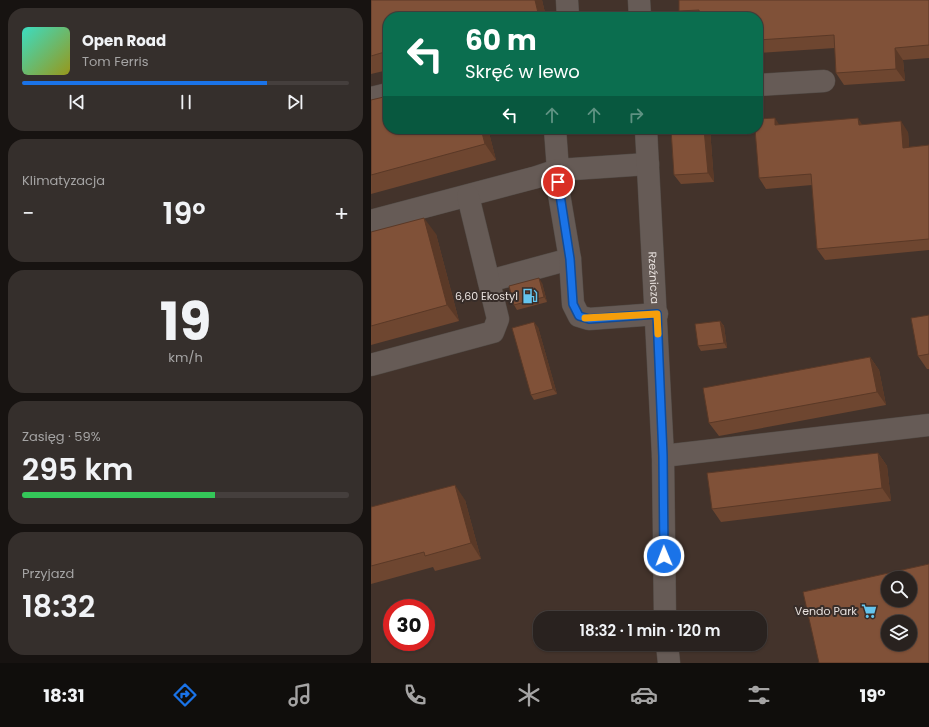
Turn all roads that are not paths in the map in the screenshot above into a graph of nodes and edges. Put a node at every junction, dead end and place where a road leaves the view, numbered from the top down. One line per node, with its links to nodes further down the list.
1 (567, 0): 3 (street)
2 (639, 0): 4 (street)
3 (568, 12)
4 (640, 12)
5 (824, 81): 6 (street)
6 (763, 85)
7 (383, 95): 8 (street)
8 (371, 98)
9 (555, 134): 12 (street)
10 (646, 134): 11 (street, Rzeźnicza)
11 (648, 164): 12 (street); 17 (street, Rzeźnicza)
12 (558, 170): 13 (street); 15 (street)
13 (468, 196): 14 (street); 16 (street)
14 (371, 221)
15 (570, 259): 16 (street); 17 (street)
16 (489, 281): 18 (street)
17 (657, 314): 20 (street, Rzeźnicza)
18 (371, 365)
19 (929, 425): 20 (street)
20 (663, 456): 21 (street, Rzeźnicza)
21 (665, 611)
22 (668, 651): 23 (street)
23 (669, 663)

